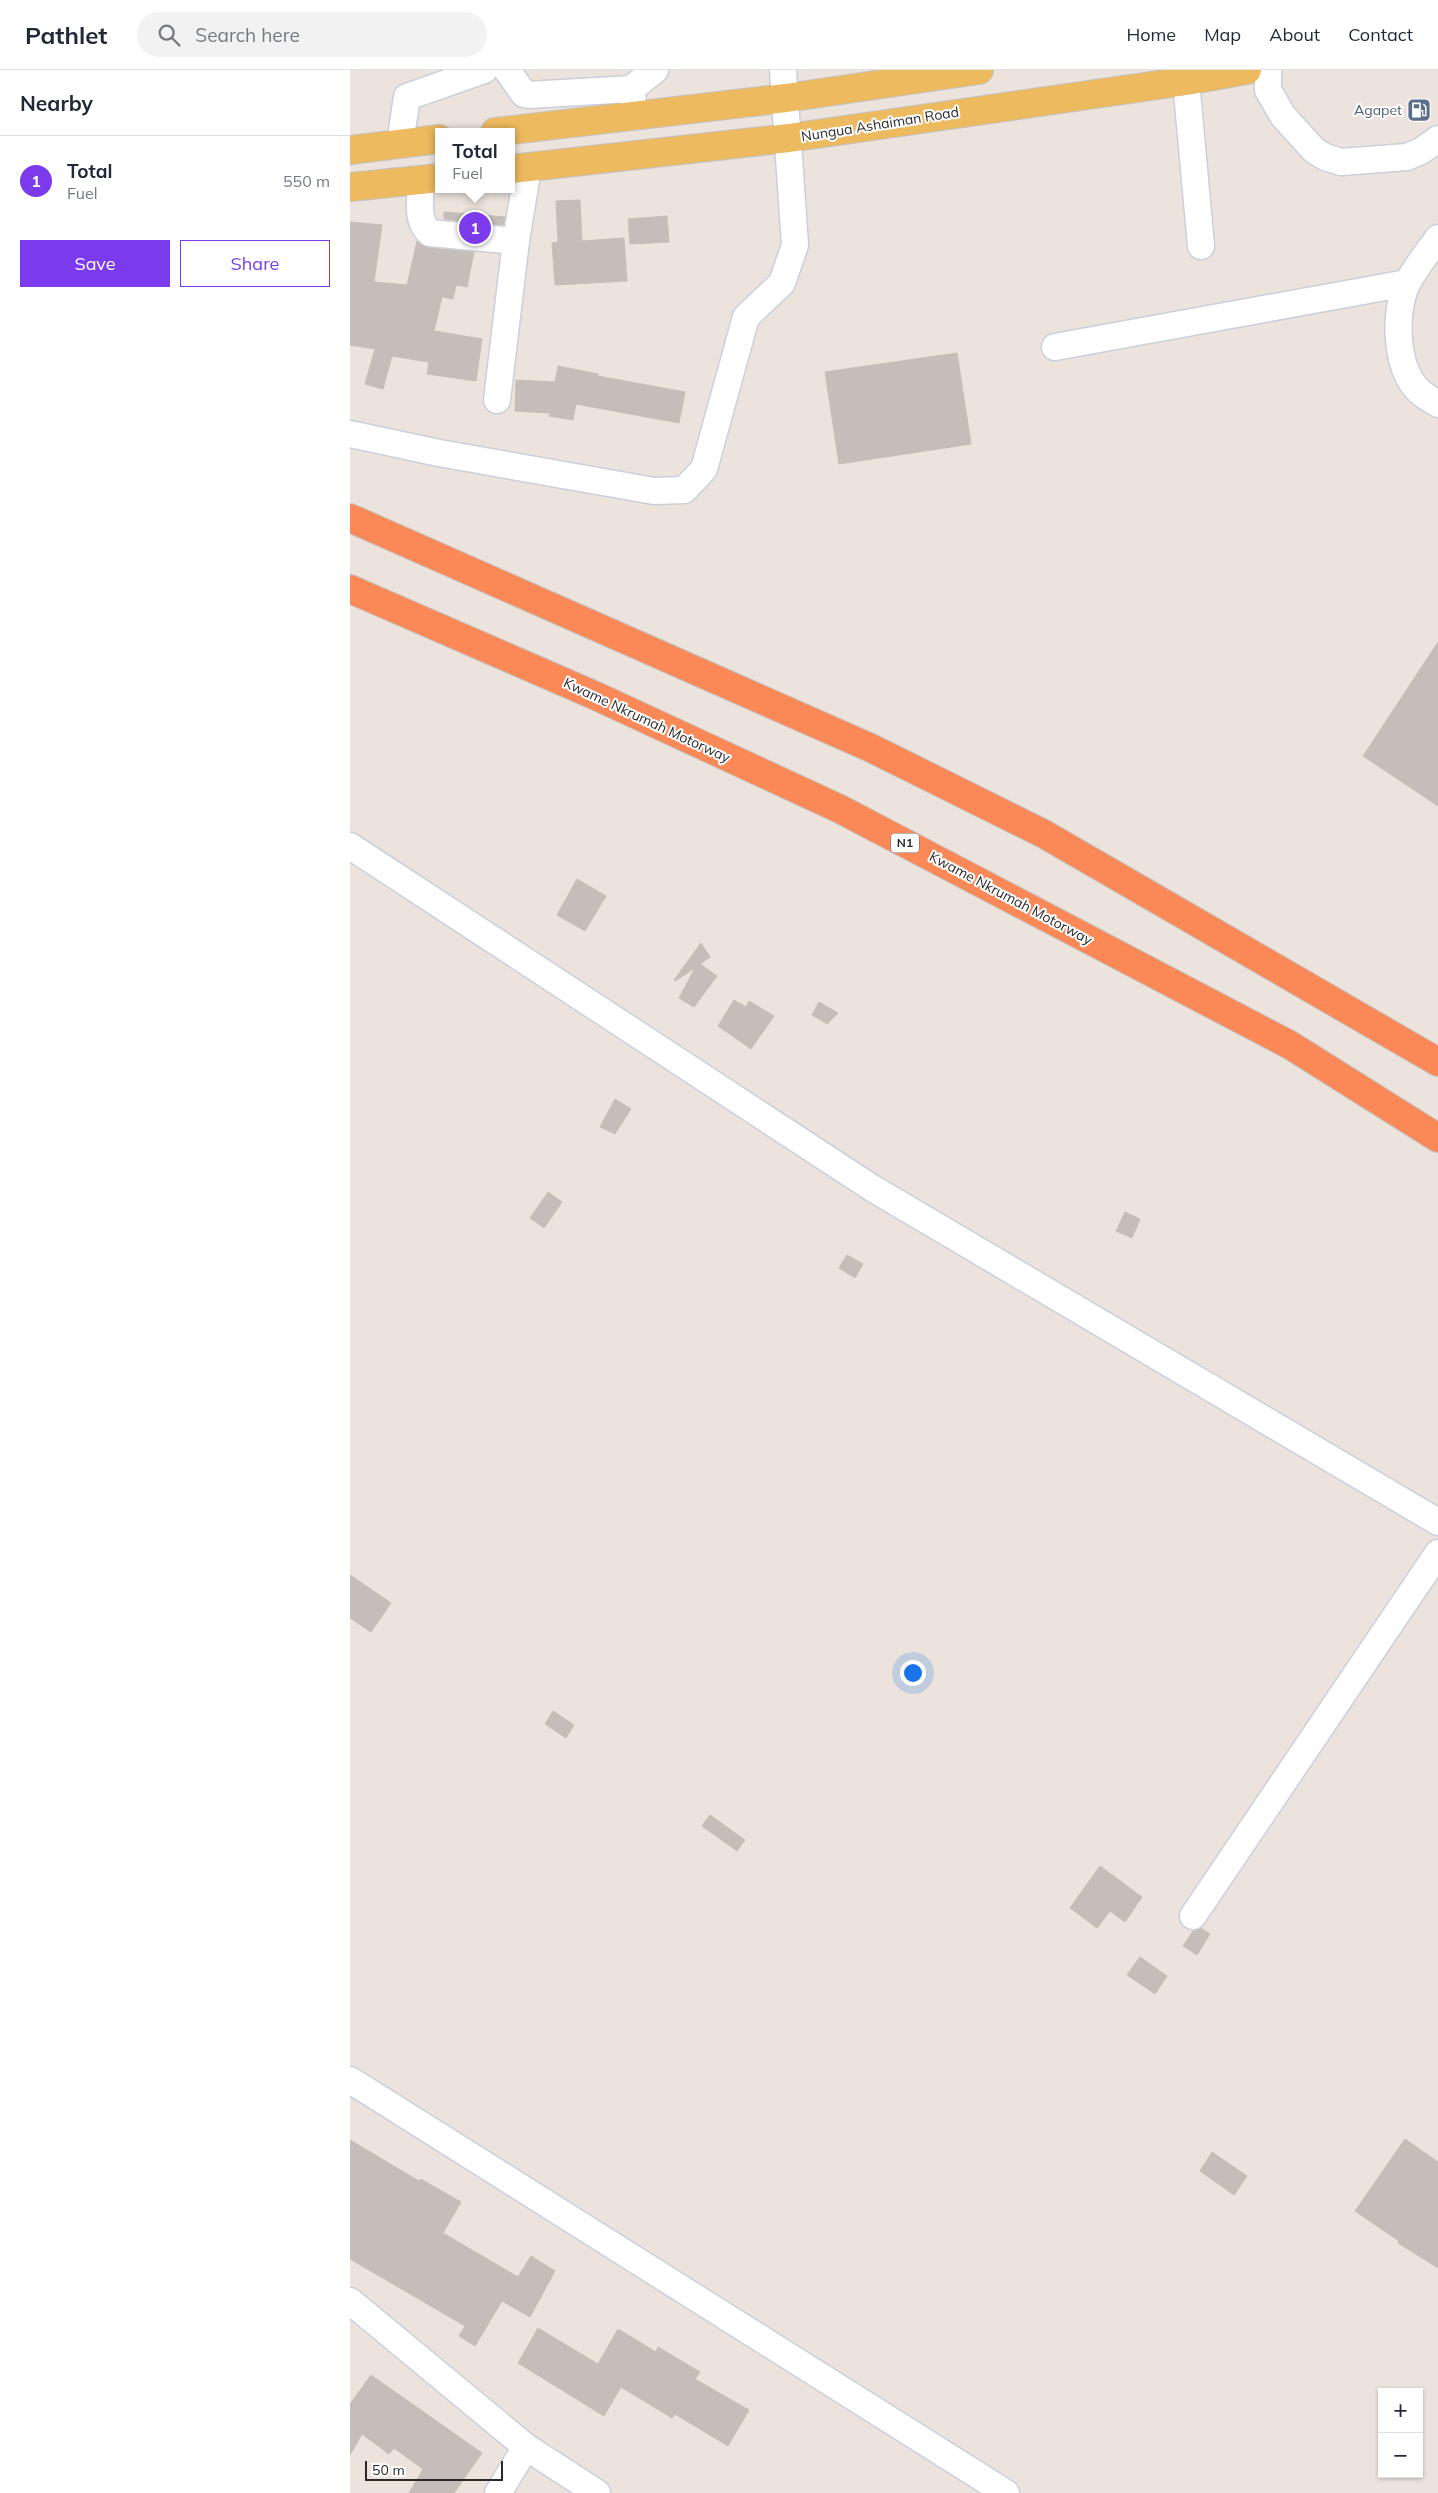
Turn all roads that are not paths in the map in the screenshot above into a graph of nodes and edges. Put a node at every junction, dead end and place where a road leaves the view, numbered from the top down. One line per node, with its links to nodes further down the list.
1 (484, 70): 8 (street)
2 (507, 70): 11 (street)
3 (655, 70): 11 (street)
4 (783, 70): 12 (street)
5 (979, 70): 9 (main road)
6 (1247, 70): 10 (main road, Nungua Ashaiman Road)
7 (1268, 70): 17 (street)
8 (448, 76): 18 (street)
9 (894, 76): 12 (main road)
10 (1186, 81): 15 (main road, Nungua Ashaiman Road); 25 (street)
11 (631, 89): 13 (street)
12 (786, 98): 13 (main road); 15 (street)
13 (635, 116): 14 (main road)
14 (515, 130)
15 (789, 138): 20 (main road, Nungua Ashaiman Road); 30 (street)
16 (435, 139): 18 (main road)
17 (1438, 139)
18 (400, 143): 19 (main road)
19 (350, 150)
20 (520, 168): 24 (street)
21 (430, 179): 22 (main road); 24 (street)
22 (350, 187)
23 (1438, 238): 26 (street)
24 (516, 241): 28 (street)
25 (1201, 246)
26 (1407, 283): 27 (street); 29 (street)
27 (1055, 346)
28 (497, 400)
29 (1438, 404)
30 (350, 434)
31 (350, 518): 34 (highway)
32 (350, 589): 35 (highway, Kwame Nkrumah Motorway / N1)
33 (350, 846): 36 (street)
34 (1438, 1062)
35 (1438, 1138)
36 (1438, 1522)
37 (1438, 1553): 38 (street)
38 (1193, 1916)
39 (350, 2080): 44 (street)
40 (353, 2310): 41 (street)
41 (526, 2447): 42 (street); 43 (street)
42 (498, 2493)
43 (597, 2493)
44 (1006, 2493)

